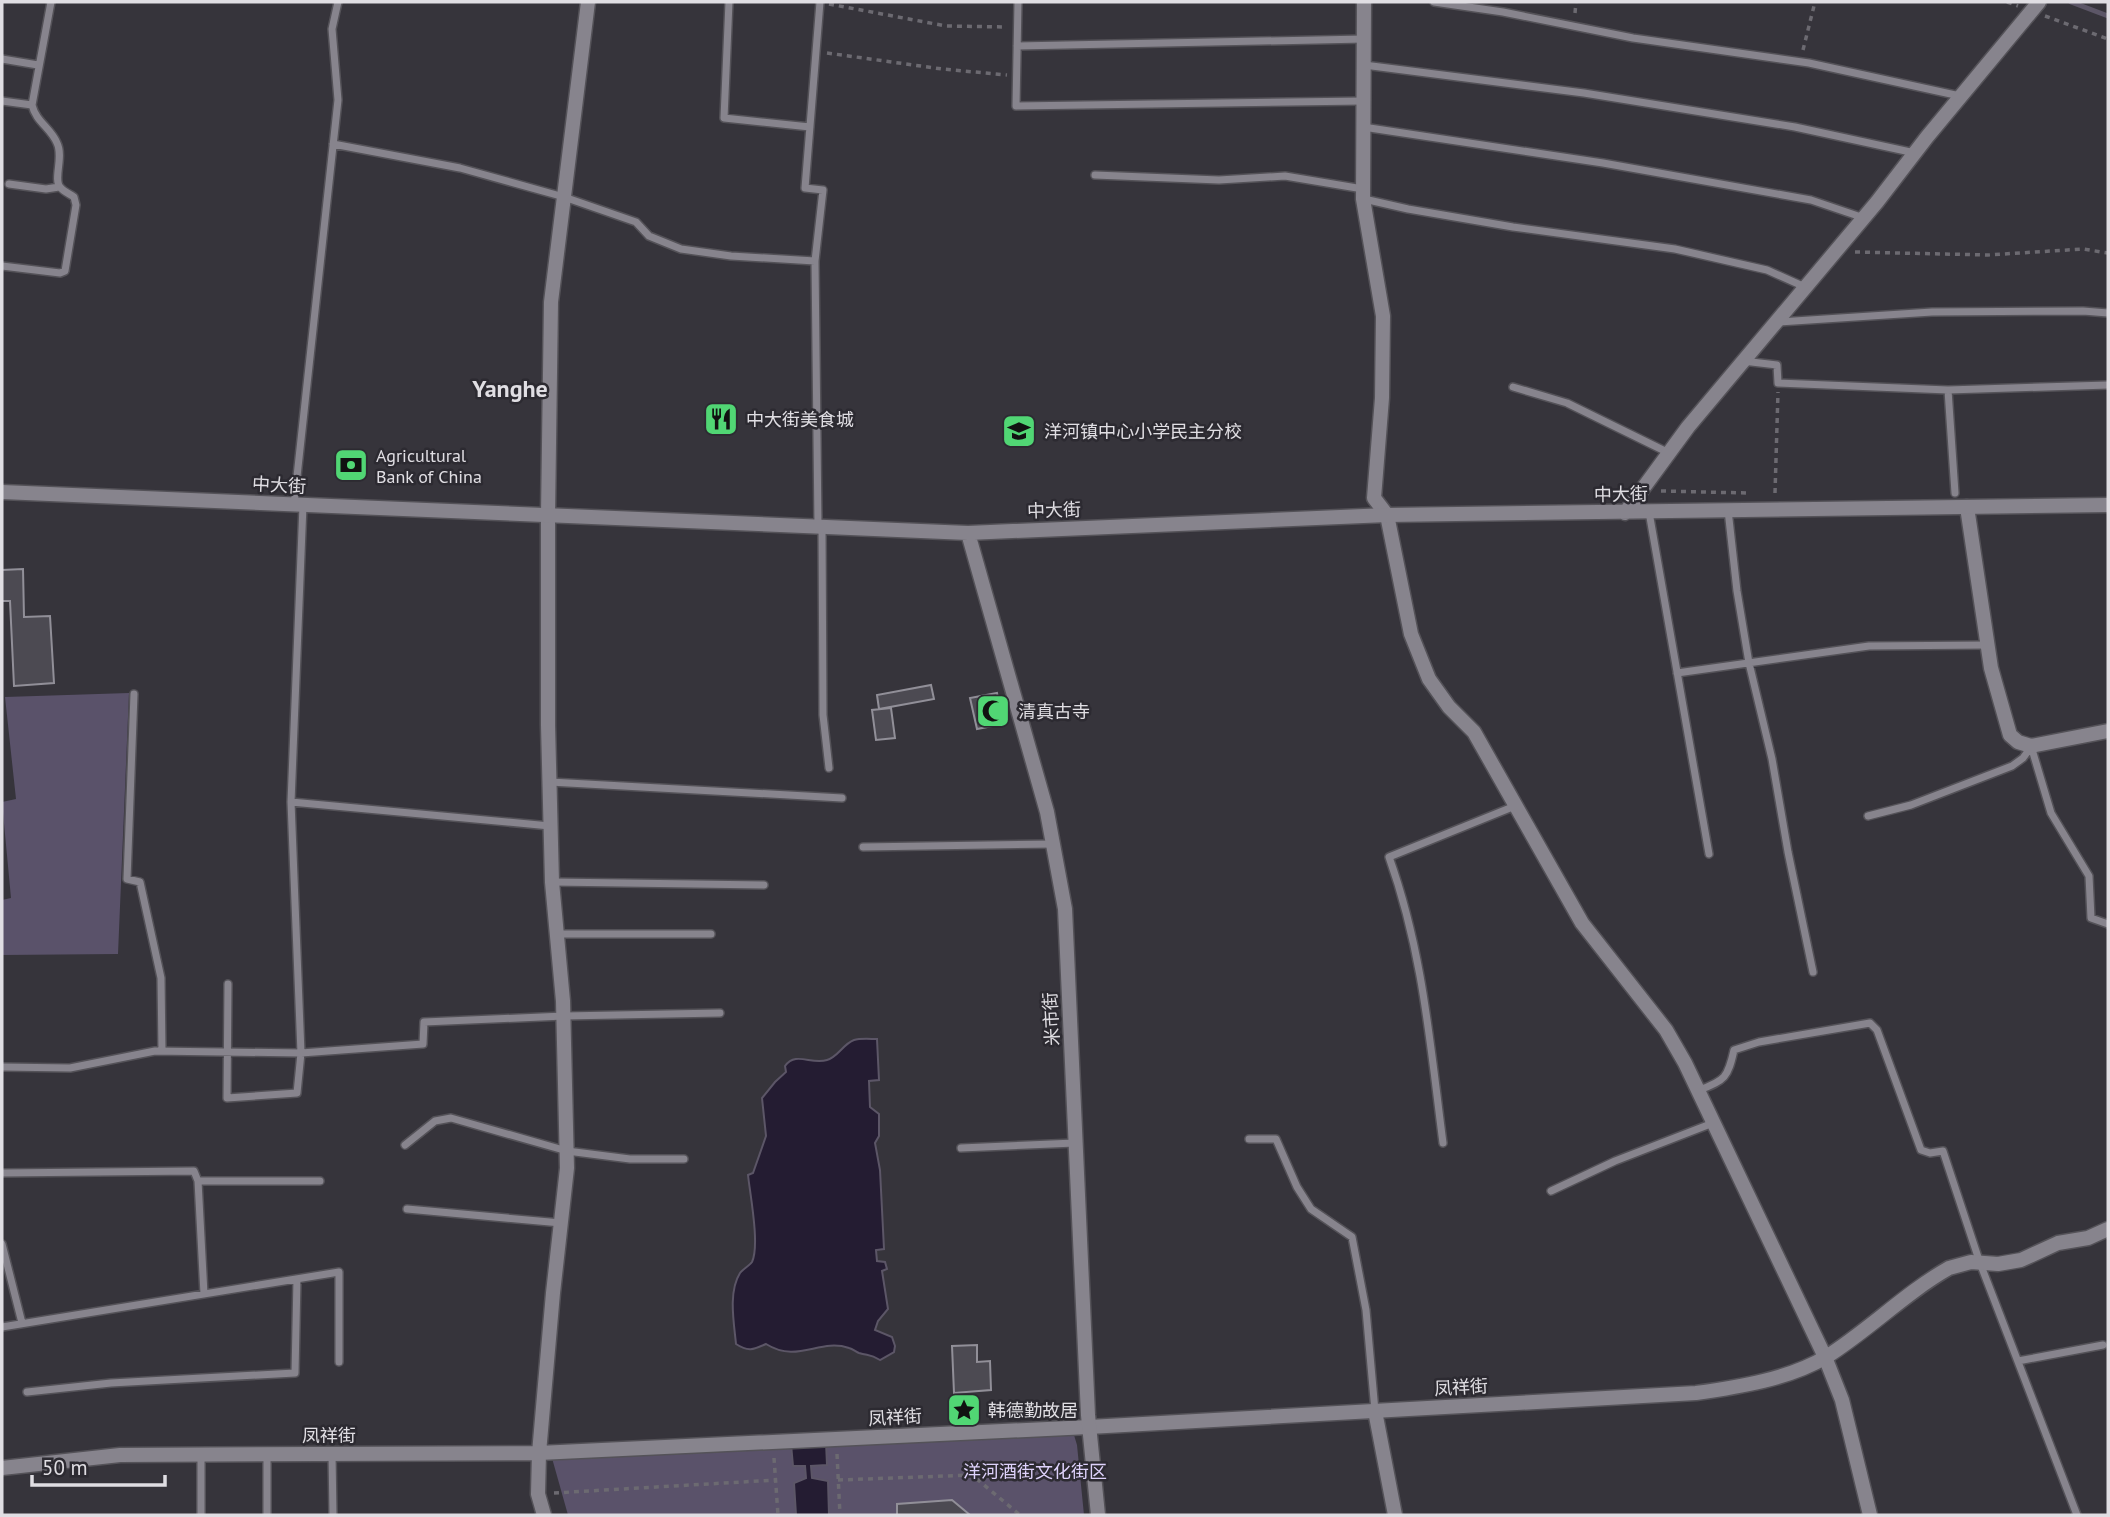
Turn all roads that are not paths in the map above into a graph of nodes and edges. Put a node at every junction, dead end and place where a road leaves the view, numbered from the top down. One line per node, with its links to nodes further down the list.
1 (51, 2): 13 (lane)
2 (338, 2): 21 (lane)
3 (587, 2): 27 (street)
4 (729, 2): 19 (lane)
5 (820, 2): 19 (lane)
6 (1018, 2): 11 (lane)
7 (1364, 2): 10 (street)
8 (1434, 2): 15 (lane)
9 (2035, 6): 15 (street)
10 (1364, 39): 11 (lane); 14 (street)
11 (1017, 46): 16 (lane)
12 (2, 59): 13 (lane)
13 (38, 65): 18 (lane)
14 (1364, 65): 16 (street); 22 (lane)
15 (1961, 97): 22 (street)
16 (1363, 101): 20 (street)
17 (2, 102): 18 (lane)
18 (32, 106): 25 (lane)
19 (810, 127): 29 (lane)
20 (1363, 127): 26 (street); 28 (lane)
21 (333, 144): 27 (lane); 41 (lane)
22 (1915, 153): 28 (street)
23 (1096, 175): 26 (lane)
24 (9, 184): 25 (lane)
25 (59, 187): 30 (lane)
26 (1363, 194): 31 (lane); 47 (street)
27 (564, 197): 29 (lane); 48 (street)
28 (1864, 218): 31 (street)
29 (815, 261): 49 (lane)
30 (2, 267)
31 (1805, 287): 33 (street)
32 (2108, 313): 33 (lane)
33 (1774, 323): 34 (street)
34 (1743, 361): 37 (lane); 38 (street)
35 (2108, 385): 37 (lane)
36 (1513, 387): 38 (lane)
37 (1948, 390): 40 (lane)
38 (1668, 453): 46 (street)
39 (2, 492): 41 (street, 中大街)
40 (1955, 493)
41 (299, 505): 48 (street, 中大街); 60 (lane)
42 (2108, 505): 43 (street, 中大街)
43 (1966, 507): 44 (street, 中大街); 51 (street)
44 (1727, 510): 45 (street, 中大街); 52 (lane)
45 (1649, 512): 46 (street, 中大街); 53 (lane)
46 (1625, 513): 47 (street, 中大街)
47 (1387, 515): 50 (street, 中大街); 61 (street)
48 (548, 516): 49 (street, 中大街); 58 (street)
49 (820, 527): 50 (street, 中大街); 57 (lane)
50 (968, 533): 64 (street, 米市街)
51 (1987, 645): 52 (lane); 56 (street)
52 (1749, 663): 53 (lane); 72 (lane)
53 (1677, 673): 66 (lane)
54 (134, 694): 76 (lane)
55 (2108, 731): 56 (street)
56 (2031, 746): 62 (lane); 69 (lane)
57 (830, 768)
58 (550, 782): 59 (lane); 63 (street)
59 (842, 798)
60 (291, 802): 63 (lane); 78 (lane)
61 (1516, 805): 80 (street); 84 (lane)
62 (1868, 816)
63 (550, 826): 67 (street)
64 (1054, 844): 65 (lane); 83 (street, 米市街)
65 (863, 848)
66 (1709, 854)
67 (552, 882): 68 (lane); 70 (street)
68 (764, 885)
69 (2108, 923)
70 (557, 934): 71 (lane); 75 (street)
71 (711, 934)
72 (1813, 972)
73 (228, 984): 77 (lane)
74 (720, 1013): 75 (lane)
75 (564, 1016): 78 (lane); 87 (street)
76 (162, 1051): 77 (lane); 79 (lane)
77 (226, 1052): 78 (lane); 78 (lane)
78 (301, 1053)
79 (2, 1067)
80 (1699, 1090): 81 (street); 97 (lane)
81 (1714, 1123): 92 (lane); 103 (street)
82 (1249, 1139): 107 (lane)
83 (1076, 1143): 86 (lane); 108 (street, 米市街)
84 (1443, 1143)
85 (405, 1145): 87 (lane)
86 (961, 1148)
87 (567, 1151): 88 (lane); 94 (street)
88 (684, 1159)
89 (2, 1173): 90 (lane)
90 (198, 1181): 91 (lane); 99 (lane)
91 (320, 1181)
92 (1551, 1191)
93 (407, 1209): 94 (lane)
94 (561, 1223): 109 (street)
95 (2108, 1229): 97 (street, 凤祥街)
96 (2, 1244): 100 (lane)
97 (1980, 1263): 103 (street, 凤祥街); 104 (lane)
98 (296, 1279): 99 (lane); 105 (lane); 106 (lane)
99 (204, 1294): 100 (lane)
100 (22, 1323): 101 (lane)
101 (2, 1327)
102 (2103, 1345): 104 (lane)
103 (1825, 1357): 107 (street, 凤祥街); 121 (street)
104 (2018, 1360): 122 (lane)
105 (339, 1362)
106 (27, 1392)
107 (1375, 1412): 108 (street, 凤祥街); 120 (street)
108 (1089, 1427): 109 (street, 凤祥街); 119 (street, 米市街)
109 (539, 1453): 110 (street, 凤祥街); 117 (lane); 118 (street)
110 (332, 1454): 112 (street, 凤祥街); 116 (lane)
111 (201, 1455): 112 (street, 凤祥街); 113 (street, 凤祥街); 114 (lane)
112 (267, 1455): 115 (lane)
113 (2, 1468)
114 (201, 1515)
115 (267, 1515)
116 (333, 1515)
117 (537, 1515)
118 (544, 1515)
119 (1098, 1515)
120 (1395, 1515)
121 (1870, 1515)
122 (2077, 1515)

